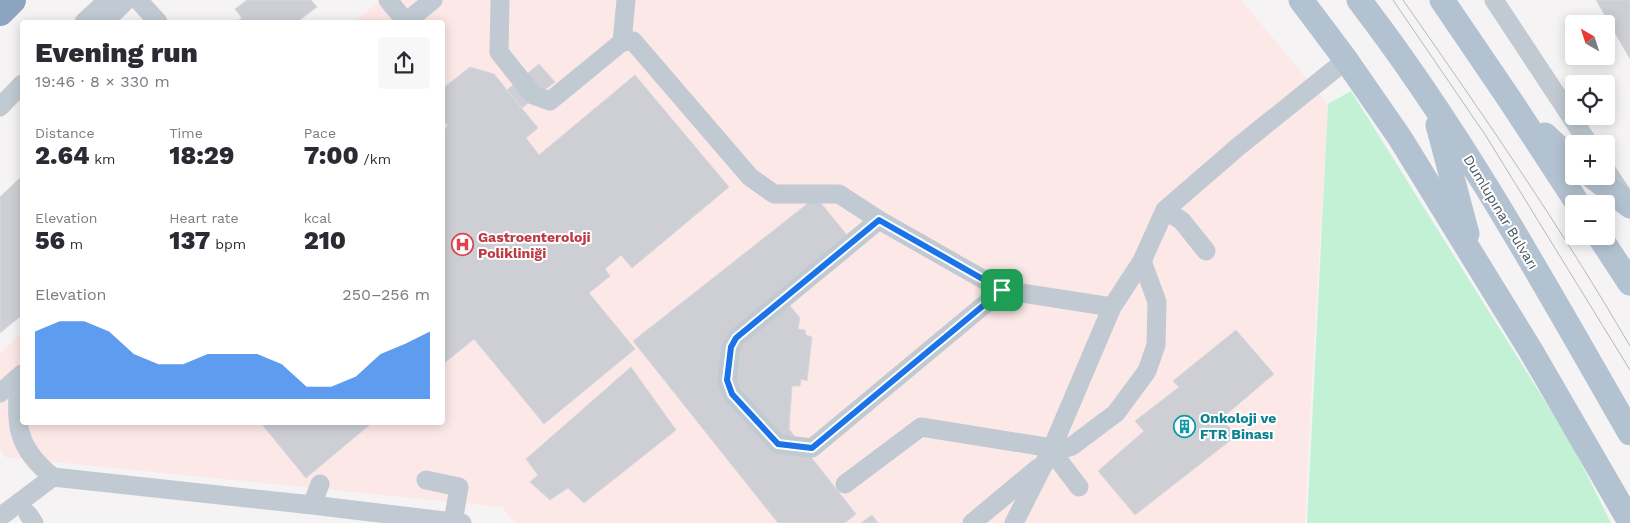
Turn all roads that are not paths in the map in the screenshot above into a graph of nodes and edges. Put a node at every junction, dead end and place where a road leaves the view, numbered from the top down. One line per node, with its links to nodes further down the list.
1 (3, 0): 15 (highway)
2 (12, 0): 16 (highway)
3 (16, 0): 22 (street)
4 (108, 0): 17 (street)
5 (127, 0): 18 (street)
6 (138, 0): 19 (street)
7 (388, 0): 20 (street)
8 (433, 0): 21 (street)
9 (500, 0): 23 (street)
10 (626, 0): 23 (street)
11 (1301, 0): 24 (main road)
12 (1359, 0): 26 (main road, Dumlupınar Bulvarı)
13 (1442, 0): 29 (main road)
14 (1494, 0): 28 (street)
15 (0, 3)
16 (0, 12)
17 (86, 20)
18 (108, 20)
19 (156, 20)
20 (404, 20)
21 (408, 20)
22 (0, 21)
23 (622, 42): 35 (street)
24 (1346, 60): 34 (street); 38 (main road)
25 (20, 86): 27 (street)
26 (1432, 103): 38 (main road); 46 (main road, Dumlupınar Bulvarı)
27 (0, 107)
28 (1583, 135)
29 (1564, 166): 32 (main road)
30 (1615, 184): 33 (street)
31 (1603, 185): 33 (main road)
32 (1575, 195)
33 (1630, 206)
34 (1165, 210): 37 (street); 39 (street)
35 (879, 220): 41 (street); 41 (street)
36 (1605, 245): 40 (main road)
37 (1206, 251)
38 (1474, 260): 56 (main road)
39 (1142, 261): 42 (street); 47 (street)
40 (1630, 283)
41 (1002, 290): 42 (street)
42 (1112, 307): 47 (street)
43 (20, 377): 45 (street)
44 (20, 382): 48 (street)
45 (0, 393)
46 (1630, 433)
47 (1049, 455): 51 (street); 52 (street); 57 (street); 58 (street)
48 (53, 477): 53 (street); 54 (street)
49 (426, 480): 55 (street)
50 (320, 484): 53 (street)
51 (845, 484)
52 (1079, 487)
53 (312, 504): 55 (street)
54 (0, 517)
55 (457, 522)
56 (1630, 522)
57 (972, 523)
58 (1014, 523)

